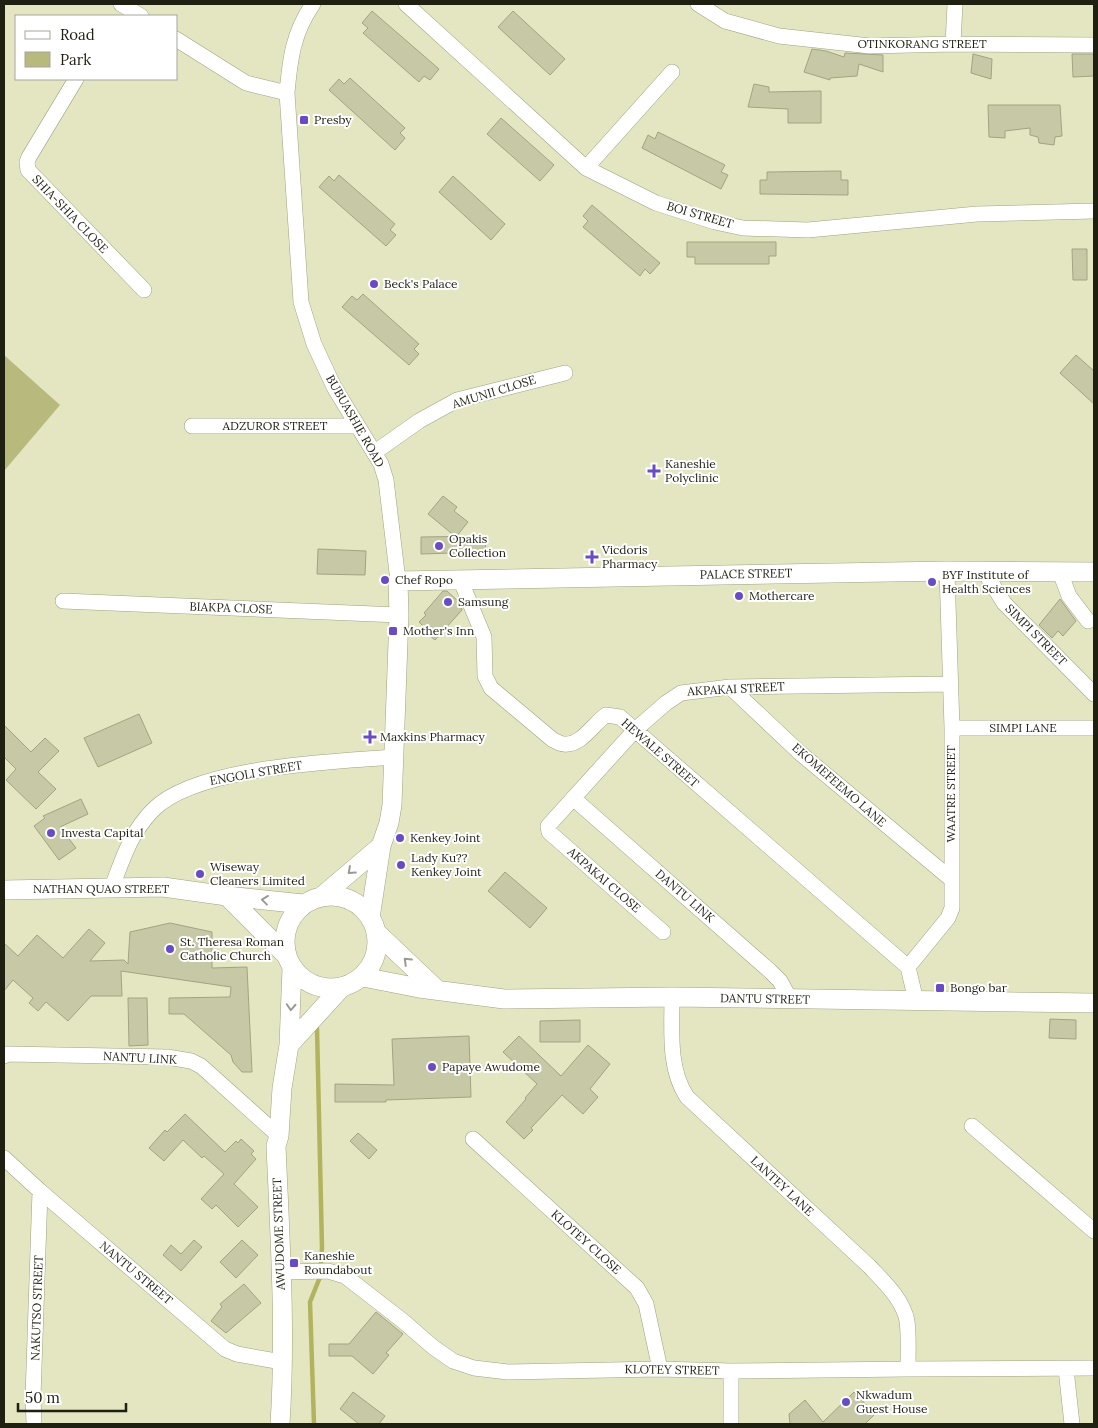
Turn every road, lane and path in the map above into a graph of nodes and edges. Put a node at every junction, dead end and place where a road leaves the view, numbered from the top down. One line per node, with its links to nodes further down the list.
1 (121, 4): 6 (street); 7 (street)
2 (313, 4): 13 (street, BUBUASHIE ROAD)
3 (406, 4): 14 (street, BOI STREET)
4 (698, 4): 9 (street, OTINKORANG STREET)
5 (955, 4): 9 (street)
6 (115, 15)
7 (139, 15)
8 (178, 40): 13 (street)
9 (953, 44): 10 (street, OTINKORANG STREET)
10 (1094, 45)
11 (672, 72): 14 (street)
12 (75, 80): 16 (street, SHIA-SHIA CLOSE)
13 (287, 93): 19 (street, BUBUASHIE ROAD)
14 (586, 168): 15 (street, BOI STREET)
15 (1094, 211)
16 (144, 290)
17 (565, 372): 20 (street, AMUNII CLOSE)
18 (192, 426): 19 (street, ADZUROR STREET)
19 (357, 426): 20 (street, BUBUASHIE ROAD)
20 (375, 452): 26 (street, BUBUASHIE ROAD)
21 (947, 571): 22 (street, PALACE STREET); 25 (street, PALACE STREET); 30 (street, WAATRE STREET)
22 (984, 571): 23 (street, PALACE STREET); 32 (street, SIMPI STREET)
23 (1060, 572): 24 (street, PALACE STREET); 29 (street)
24 (1094, 572)
25 (460, 579): 26 (street, PALACE STREET); 35 (street, HEWALE STREET)
26 (398, 581): 28 (street, BUBUASHIE ROAD)
27 (63, 601): 28 (street, BIAKPA CLOSE)
28 (399, 614): 36 (street, BUBUASHIE ROAD)
29 (1088, 621)
30 (950, 684): 31 (street, AKPAKAI STREET); 33 (street, WAATRE STREET)
31 (730, 687): 35 (street, AKPAKAI STREET); 40 (street, EKOMEFEEMO LANE)
32 (1094, 694)
33 (952, 728): 34 (street, SIMPI LANE); 40 (street, WAATRE STREET)
34 (1094, 728)
35 (635, 730): 37 (street, AKPAKAI STREET); 49 (street, HEWALE STREET)
36 (394, 757): 39 (street, BUBUASHIE ROAD); 41 (street, ENGOLI STREET)
37 (573, 798): 38 (street, AKPAKAI STREET); 54 (street, DANTU LINK)
38 (548, 826): 47 (street, AKPAKAI CLOSE)
39 (381, 846): 44 (street, one-way to 44); 46 (street, BUBUASHIE ROAD)
40 (951, 879): 49 (street, WAATRE STREET)
41 (112, 887): 42 (street, NATHAN QUAO STREET); 43 (street, NATHAN QUAO STREET)
42 (4, 890)
43 (227, 896): 45 (street, NATHAN QUAO STREET, one-way to 43); 48 (street)
44 (321, 897): 45 (street); 46 (street)
45 (303, 904): 48 (street)
46 (374, 925): 50 (street); 52 (street, one-way to 46)
47 (663, 932)
48 (289, 961): 51 (street); 57 (street, AWUDOME STREET, one-way to 57)
49 (908, 967): 55 (street)
50 (362, 977): 51 (street); 52 (street, DANTU STREET)
51 (340, 988): 57 (street)
52 (436, 989): 53 (street, DANTU STREET)
53 (672, 997): 54 (street, DANTU STREET); 67 (street, LANTEY LANE)
54 (790, 999): 55 (street, DANTU STREET)
55 (916, 1001): 56 (street, DANTU STREET)
56 (1094, 1003)
57 (289, 1045): 60 (street, AWUDOME STREET)
58 (4, 1056): 60 (street, NANTU LINK)
59 (972, 1126): 64 (street)
60 (279, 1136): 65 (street, AWUDOME STREET)
61 (473, 1140): 69 (street, KLOTEY CLOSE)
62 (4, 1158): 63 (street, NANTU STREET)
63 (40, 1191): 66 (street, NANTU STREET); 72 (street, NAKUTSO STREET)
64 (1094, 1231)
65 (281, 1272): 66 (street, AWUDOME STREET); 69 (street, KLOTEY STREET)
66 (282, 1362): 73 (street, AWUDOME STREET)
67 (908, 1368): 70 (street, KLOTEY STREET); 71 (street, KLOTEY STREET)
68 (1094, 1368): 70 (street, KLOTEY STREET)
69 (660, 1369): 71 (street, KLOTEY STREET)
70 (1066, 1369): 75 (street)
71 (731, 1371): 74 (street)
72 (34, 1424)
73 (280, 1424)
74 (731, 1424)
75 (1072, 1424)

